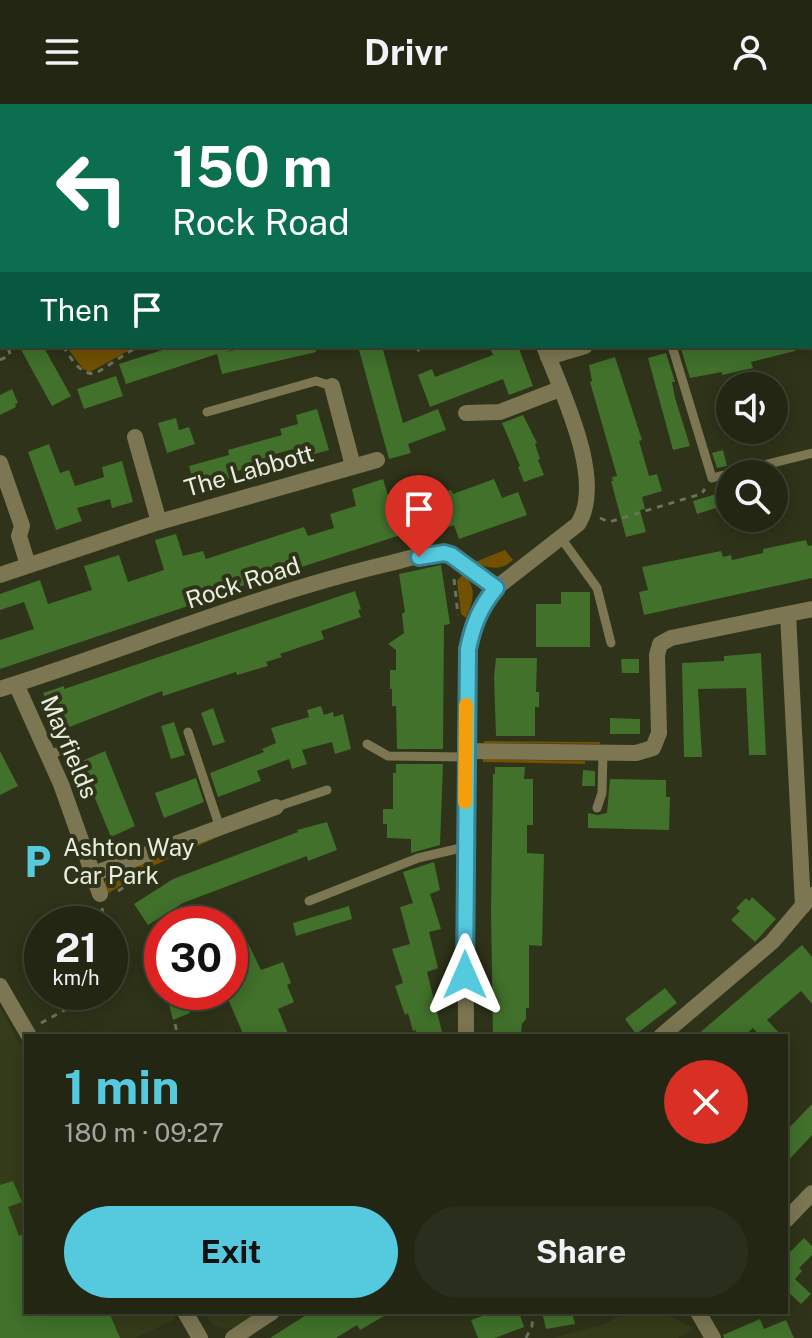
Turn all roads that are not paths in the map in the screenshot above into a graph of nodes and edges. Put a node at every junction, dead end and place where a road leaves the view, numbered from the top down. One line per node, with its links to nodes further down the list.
1 (569, 348): 3 (street)
2 (673, 348): 9 (lane)
3 (546, 351): 5 (street)
4 (332, 386): 6 (lane); 12 (street, The Labbott)
5 (560, 389): 7 (street); 14 (street)
6 (207, 412)
7 (466, 413)
8 (135, 437): 13 (street, The Labbott)
9 (812, 453)
10 (377, 460): 12 (street, The Labbott)
11 (0, 463): 15 (street)
12 (353, 466): 13 (street, The Labbott)
13 (159, 522): 15 (street, The Labbott)
14 (561, 538): 17 (street); 20 (lane)
15 (28, 565): 16 (street, The Labbott)
16 (0, 575)
17 (496, 588): 21 (street, Rock Road); 26 (street)
18 (812, 609): 19 (street)
19 (788, 614): 25 (street); 33 (street)
20 (611, 643)
21 (8, 687): 27 (street, Mayfields)
22 (188, 732): 31 (lane)
23 (367, 744): 26 (lane)
24 (75, 745): 27 (lane)
25 (603, 753): 26 (street); 30 (lane)
26 (465, 754): 32 (street)
27 (49, 755): 34 (street, Mayfields)
28 (327, 790): 29 (lane)
29 (276, 807): 31 (street)
30 (597, 808)
31 (220, 828): 34 (street)
32 (465, 847): 37 (lane); 40 (street)
33 (806, 850): 36 (street)
34 (93, 874): 35 (street, Mayfields)
35 (100, 894)
36 (808, 900): 41 (street)
37 (309, 901)
38 (0, 986): 39 (street)
39 (26, 1031)
40 (466, 1034)
41 (663, 1034)
42 (812, 1193): 43 (street)
43 (788, 1218)
44 (186, 1314): 47 (street)
45 (269, 1314): 48 (street)
46 (699, 1314): 49 (street)
47 (200, 1338)
48 (233, 1338)
49 (713, 1338)

